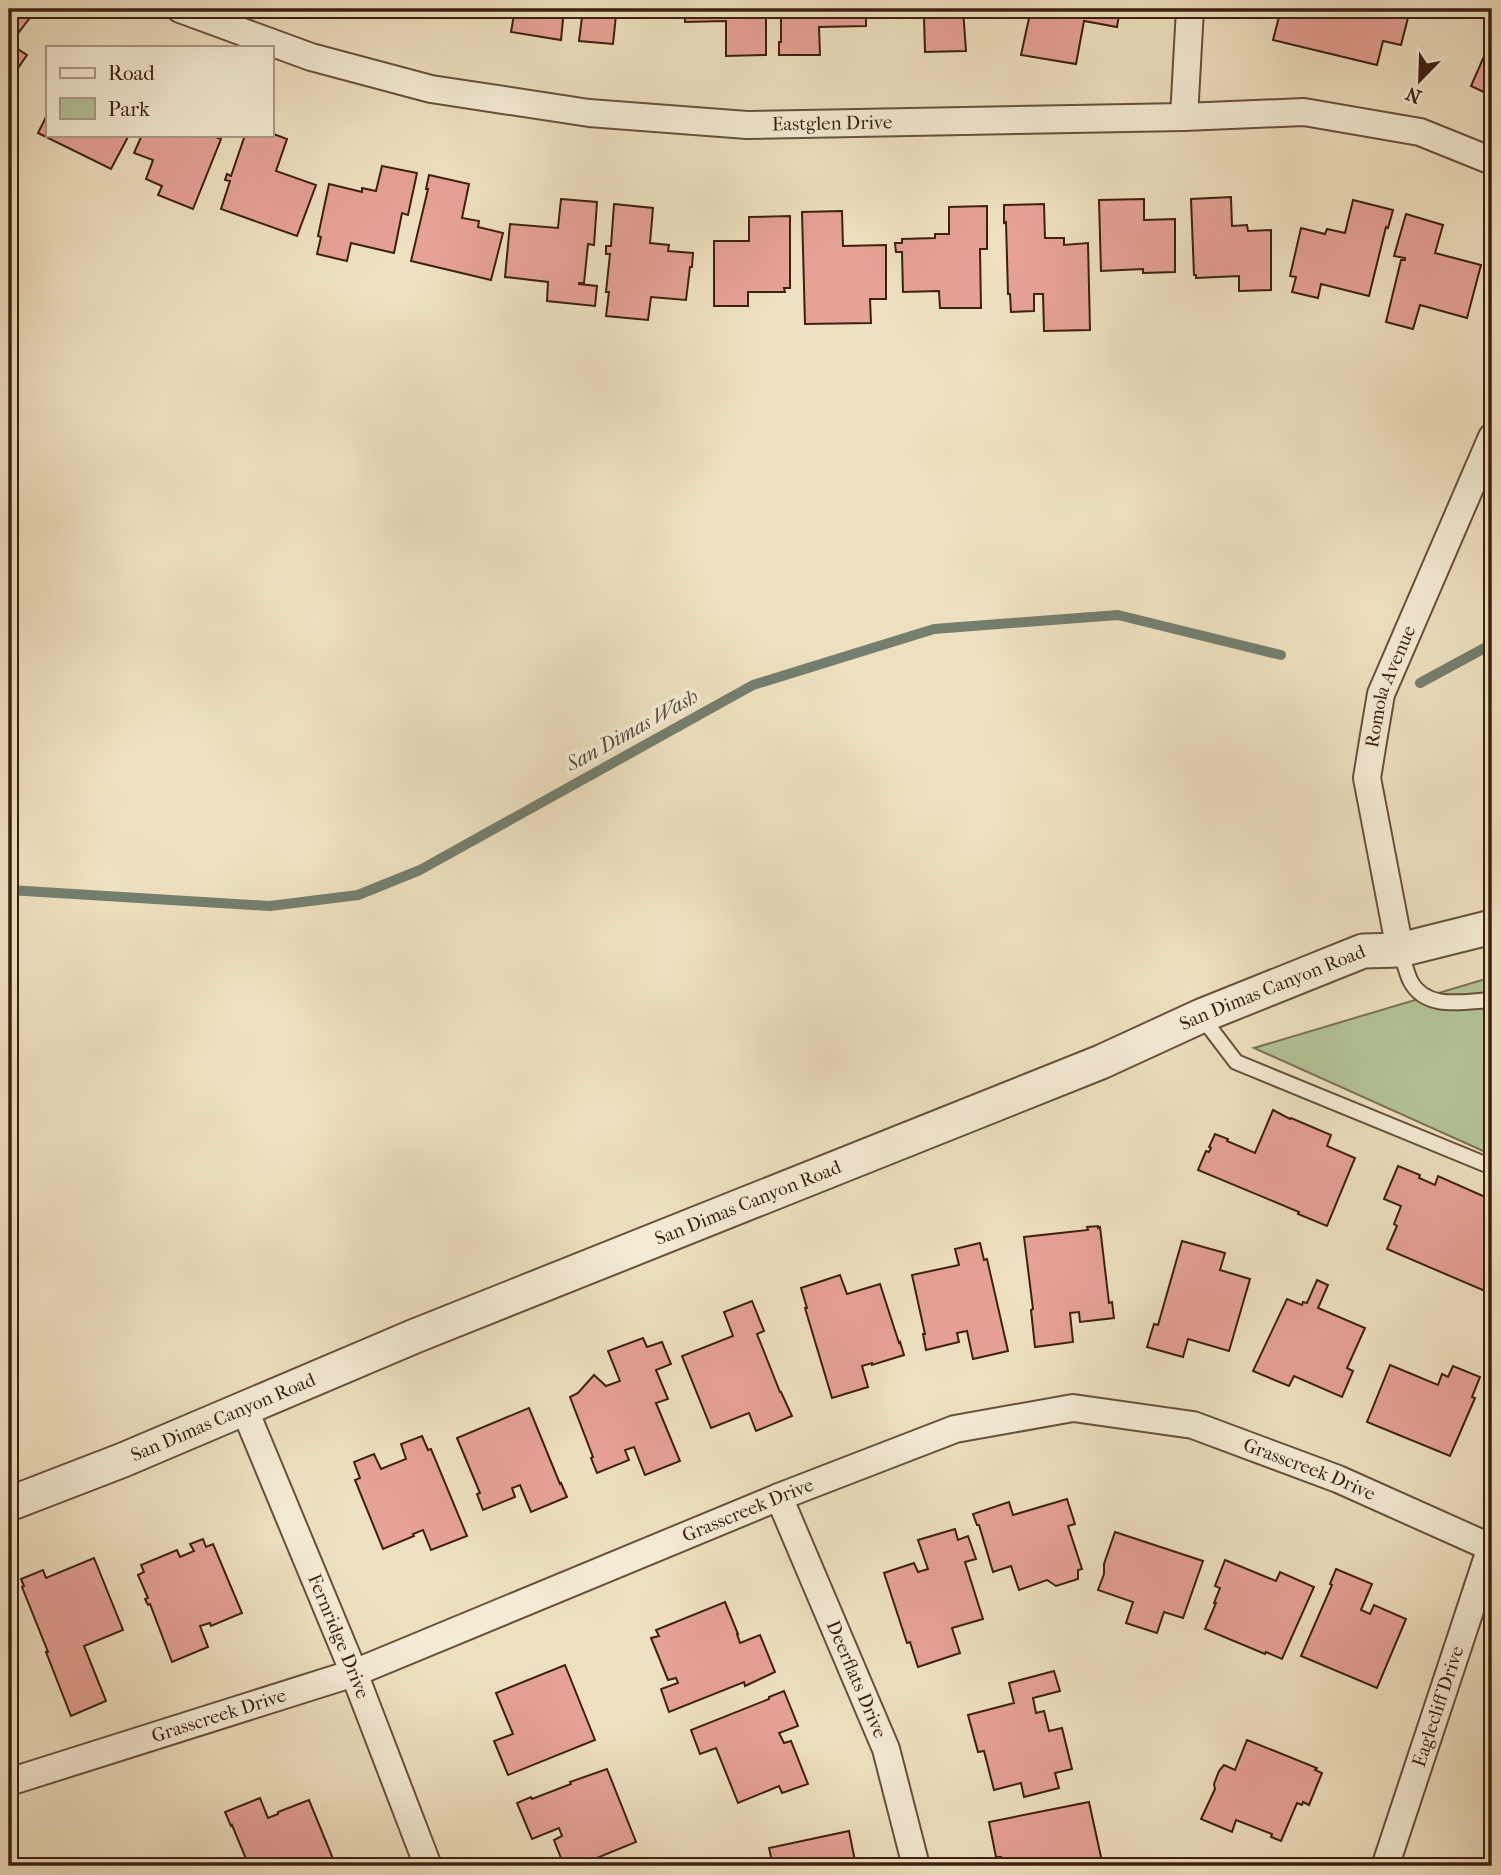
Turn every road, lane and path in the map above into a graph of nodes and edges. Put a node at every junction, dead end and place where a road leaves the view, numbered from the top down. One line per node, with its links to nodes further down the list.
1 (180, 9): 3 (street, Eastglen Drive)
2 (1190, 9): 3 (street)
3 (1184, 117): 4 (street, Eastglen Drive)
4 (1492, 161)
5 (1492, 437): 7 (street, Romola Avenue)
6 (1492, 927): 7 (street, San Dimas Canyon Road)
7 (1400, 950): 8 (lane); 9 (street, San Dimas Canyon Road)
8 (1492, 1000)
9 (1201, 1016): 10 (lane); 11 (street, San Dimas Canyon Road)
10 (1492, 1167)
11 (244, 1408): 13 (street, San Dimas Canyon Road); 15 (street, Fernridge Drive)
12 (779, 1497): 14 (street, Grasscreek Drive); 15 (street, Grasscreek Drive); 19 (street, Deerflats Drive)
13 (9, 1504)
14 (1491, 1548): 17 (street, Eaglecliff Drive)
15 (354, 1673): 16 (street, Grasscreek Drive); 18 (street, Fernridge Drive)
16 (9, 1782)
17 (1386, 1864)
18 (428, 1866)
19 (916, 1866)

